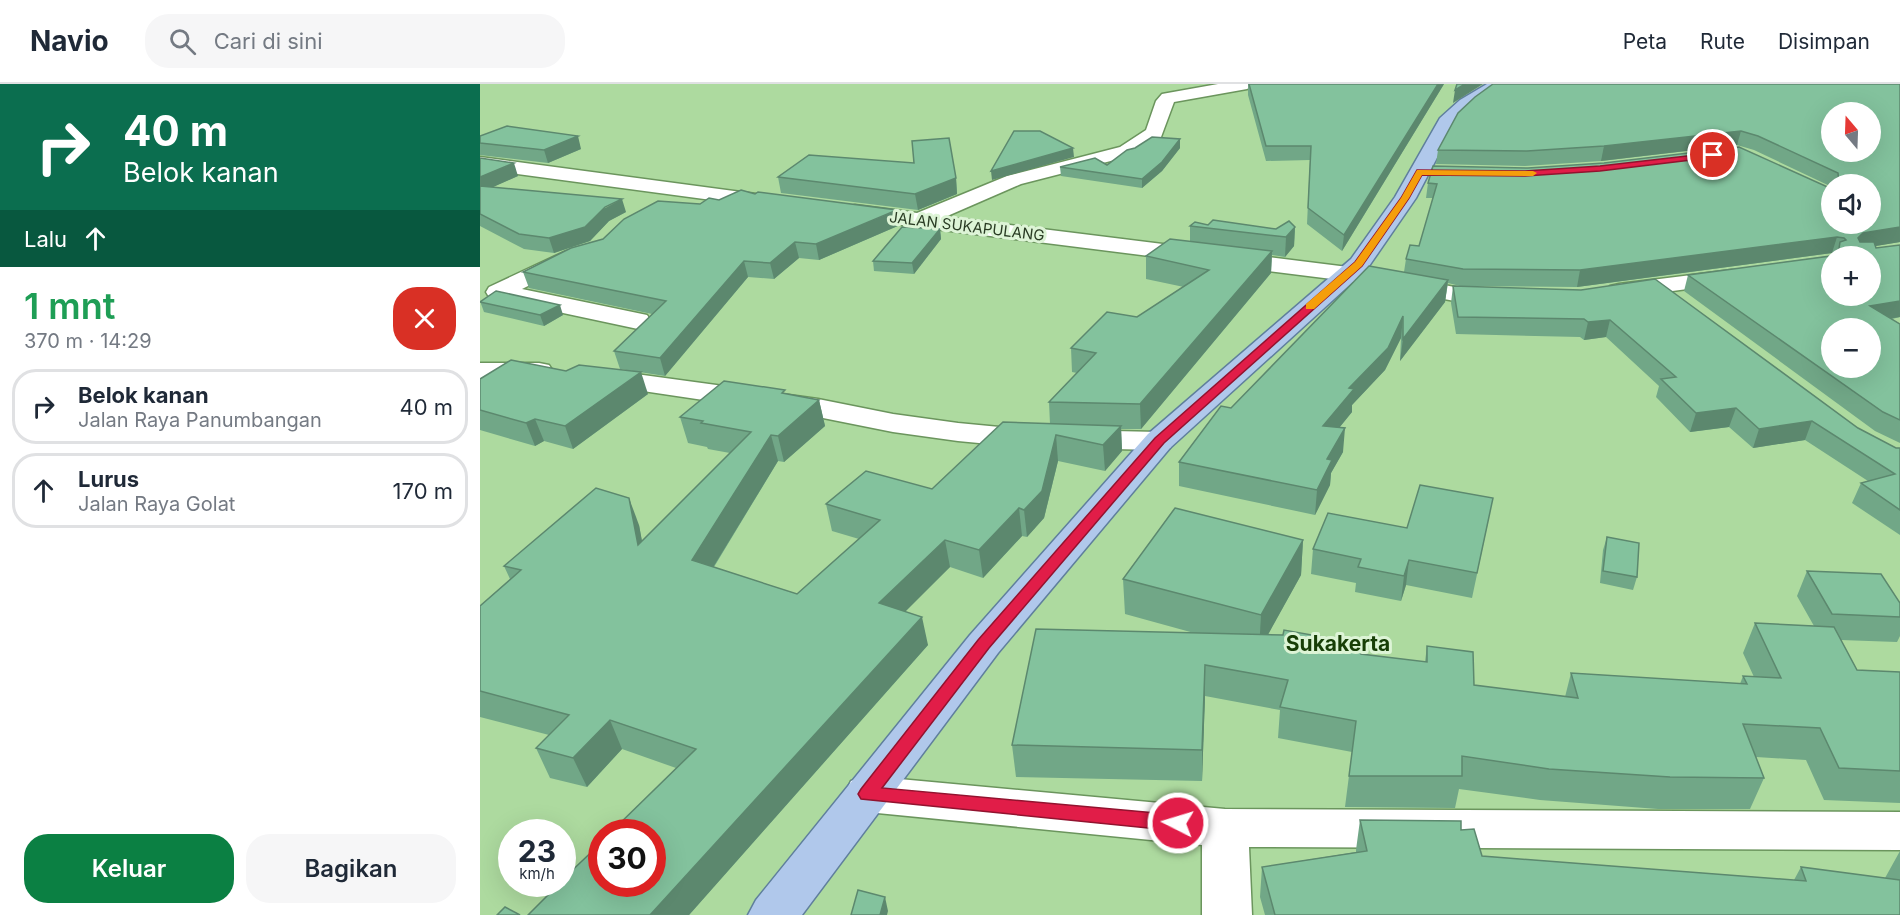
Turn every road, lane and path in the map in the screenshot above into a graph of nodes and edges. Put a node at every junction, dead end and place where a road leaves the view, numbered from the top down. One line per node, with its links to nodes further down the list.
1 (1247, 84): 10 (street)
2 (1498, 84): 4 (main road)
3 (482, 164): 6 (street)
4 (1420, 172): 5 (street); 12 (main road)
5 (1442, 173)
6 (686, 191): 7 (street); 8 (street)
7 (792, 204)
8 (657, 207)
9 (838, 210): 10 (street, JALAN SUKAPULANG)
10 (919, 220): 12 (street, JALAN SUKAPULANG)
11 (588, 253): 18 (street)
12 (1348, 274): 16 (street, JALAN SUKAPULANG); 20 (main road)
13 (1755, 274): 14 (street)
14 (1656, 286): 15 (street); 17 (street)
15 (1599, 294)
16 (1519, 296)
17 (1684, 307)
18 (638, 321)
19 (480, 371): 20 (street)
20 (1160, 441): 21 (main road)
21 (867, 794): 22 (street); 24 (main road)
22 (1225, 828): 23 (street); 25 (street)
23 (1900, 831)
24 (773, 915)
25 (1227, 915)

